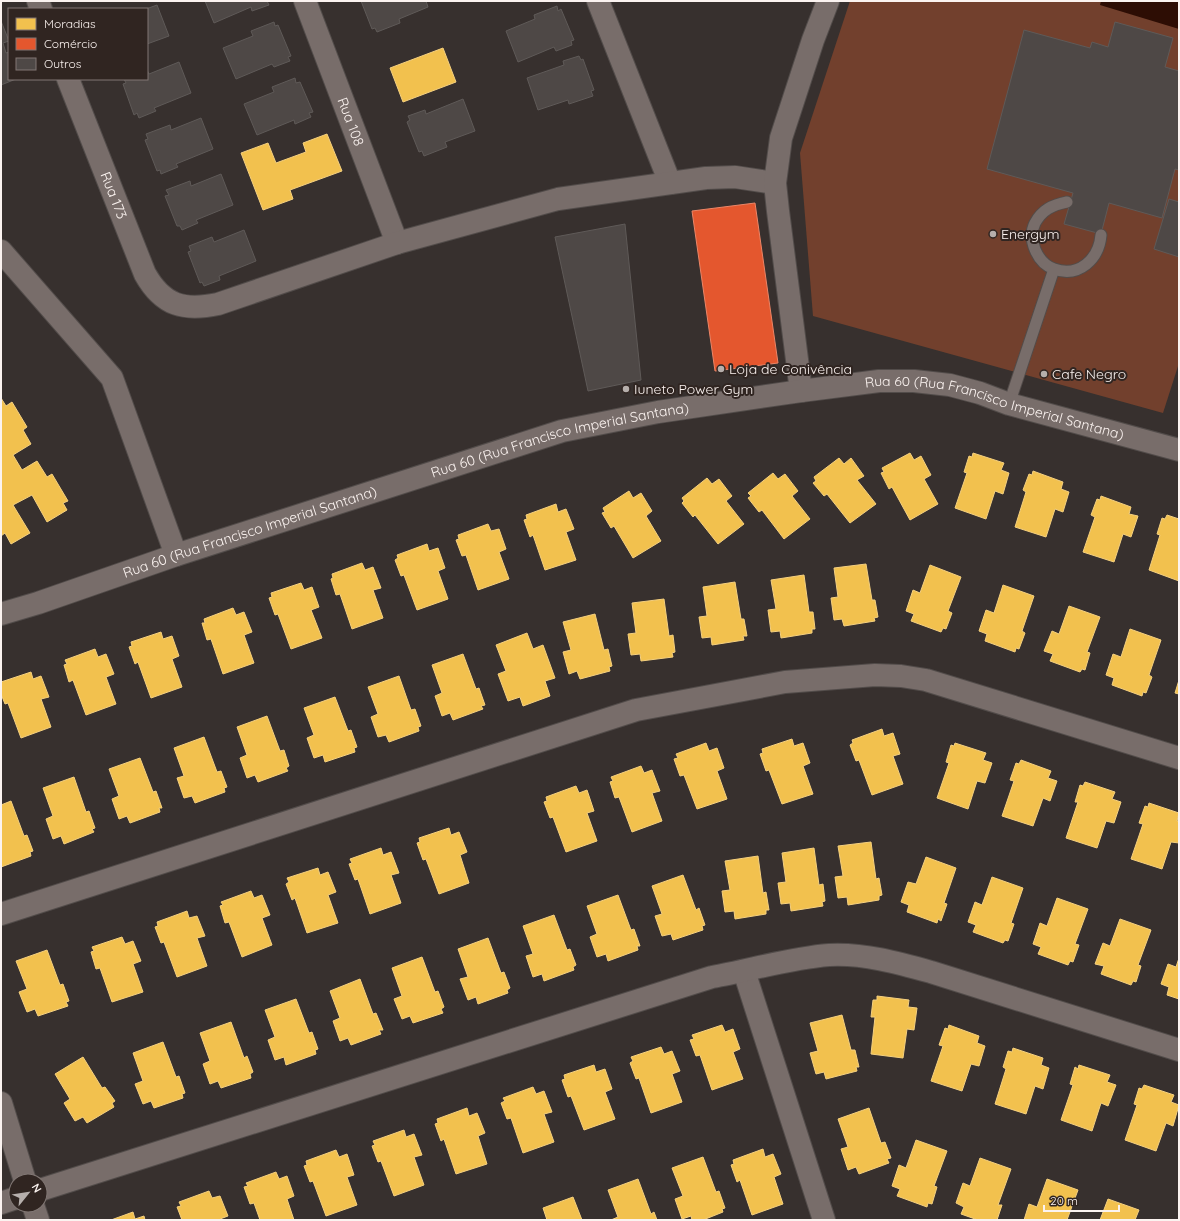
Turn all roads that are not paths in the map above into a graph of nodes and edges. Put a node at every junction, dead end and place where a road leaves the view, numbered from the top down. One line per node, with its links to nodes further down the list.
1 (305, 1): 9 (street, Rua 108)
2 (598, 1): 5 (street)
3 (828, 1): 6 (street)
4 (68, 80): 9 (street, Rua 173)
5 (670, 183): 6 (street); 9 (street)
6 (775, 183): 12 (street)
7 (1067, 202): 11 (lane)
8 (1101, 235): 11 (lane)
9 (397, 243)
10 (1, 251): 15 (street)
11 (1054, 269): 13 (lane)
12 (801, 391): 13 (street, Rua 60 (Rua Francisco Imperial Santana)); 15 (street, Rua 60 (Rua Francisco Imperial Santana))
13 (1009, 404): 14 (street, Rua 60 (Rua Francisco Imperial Santana))
14 (1179, 450)
15 (176, 555): 16 (street, Rua 60 (Rua Francisco Imperial Santana))
16 (1, 614)
17 (1179, 758): 18 (street)
18 (1, 914)
19 (744, 971): 20 (street); 23 (street); 24 (street)
20 (1179, 1050)
21 (1, 1103): 22 (street)
22 (23, 1173)
23 (48, 1187)
24 (824, 1220)

